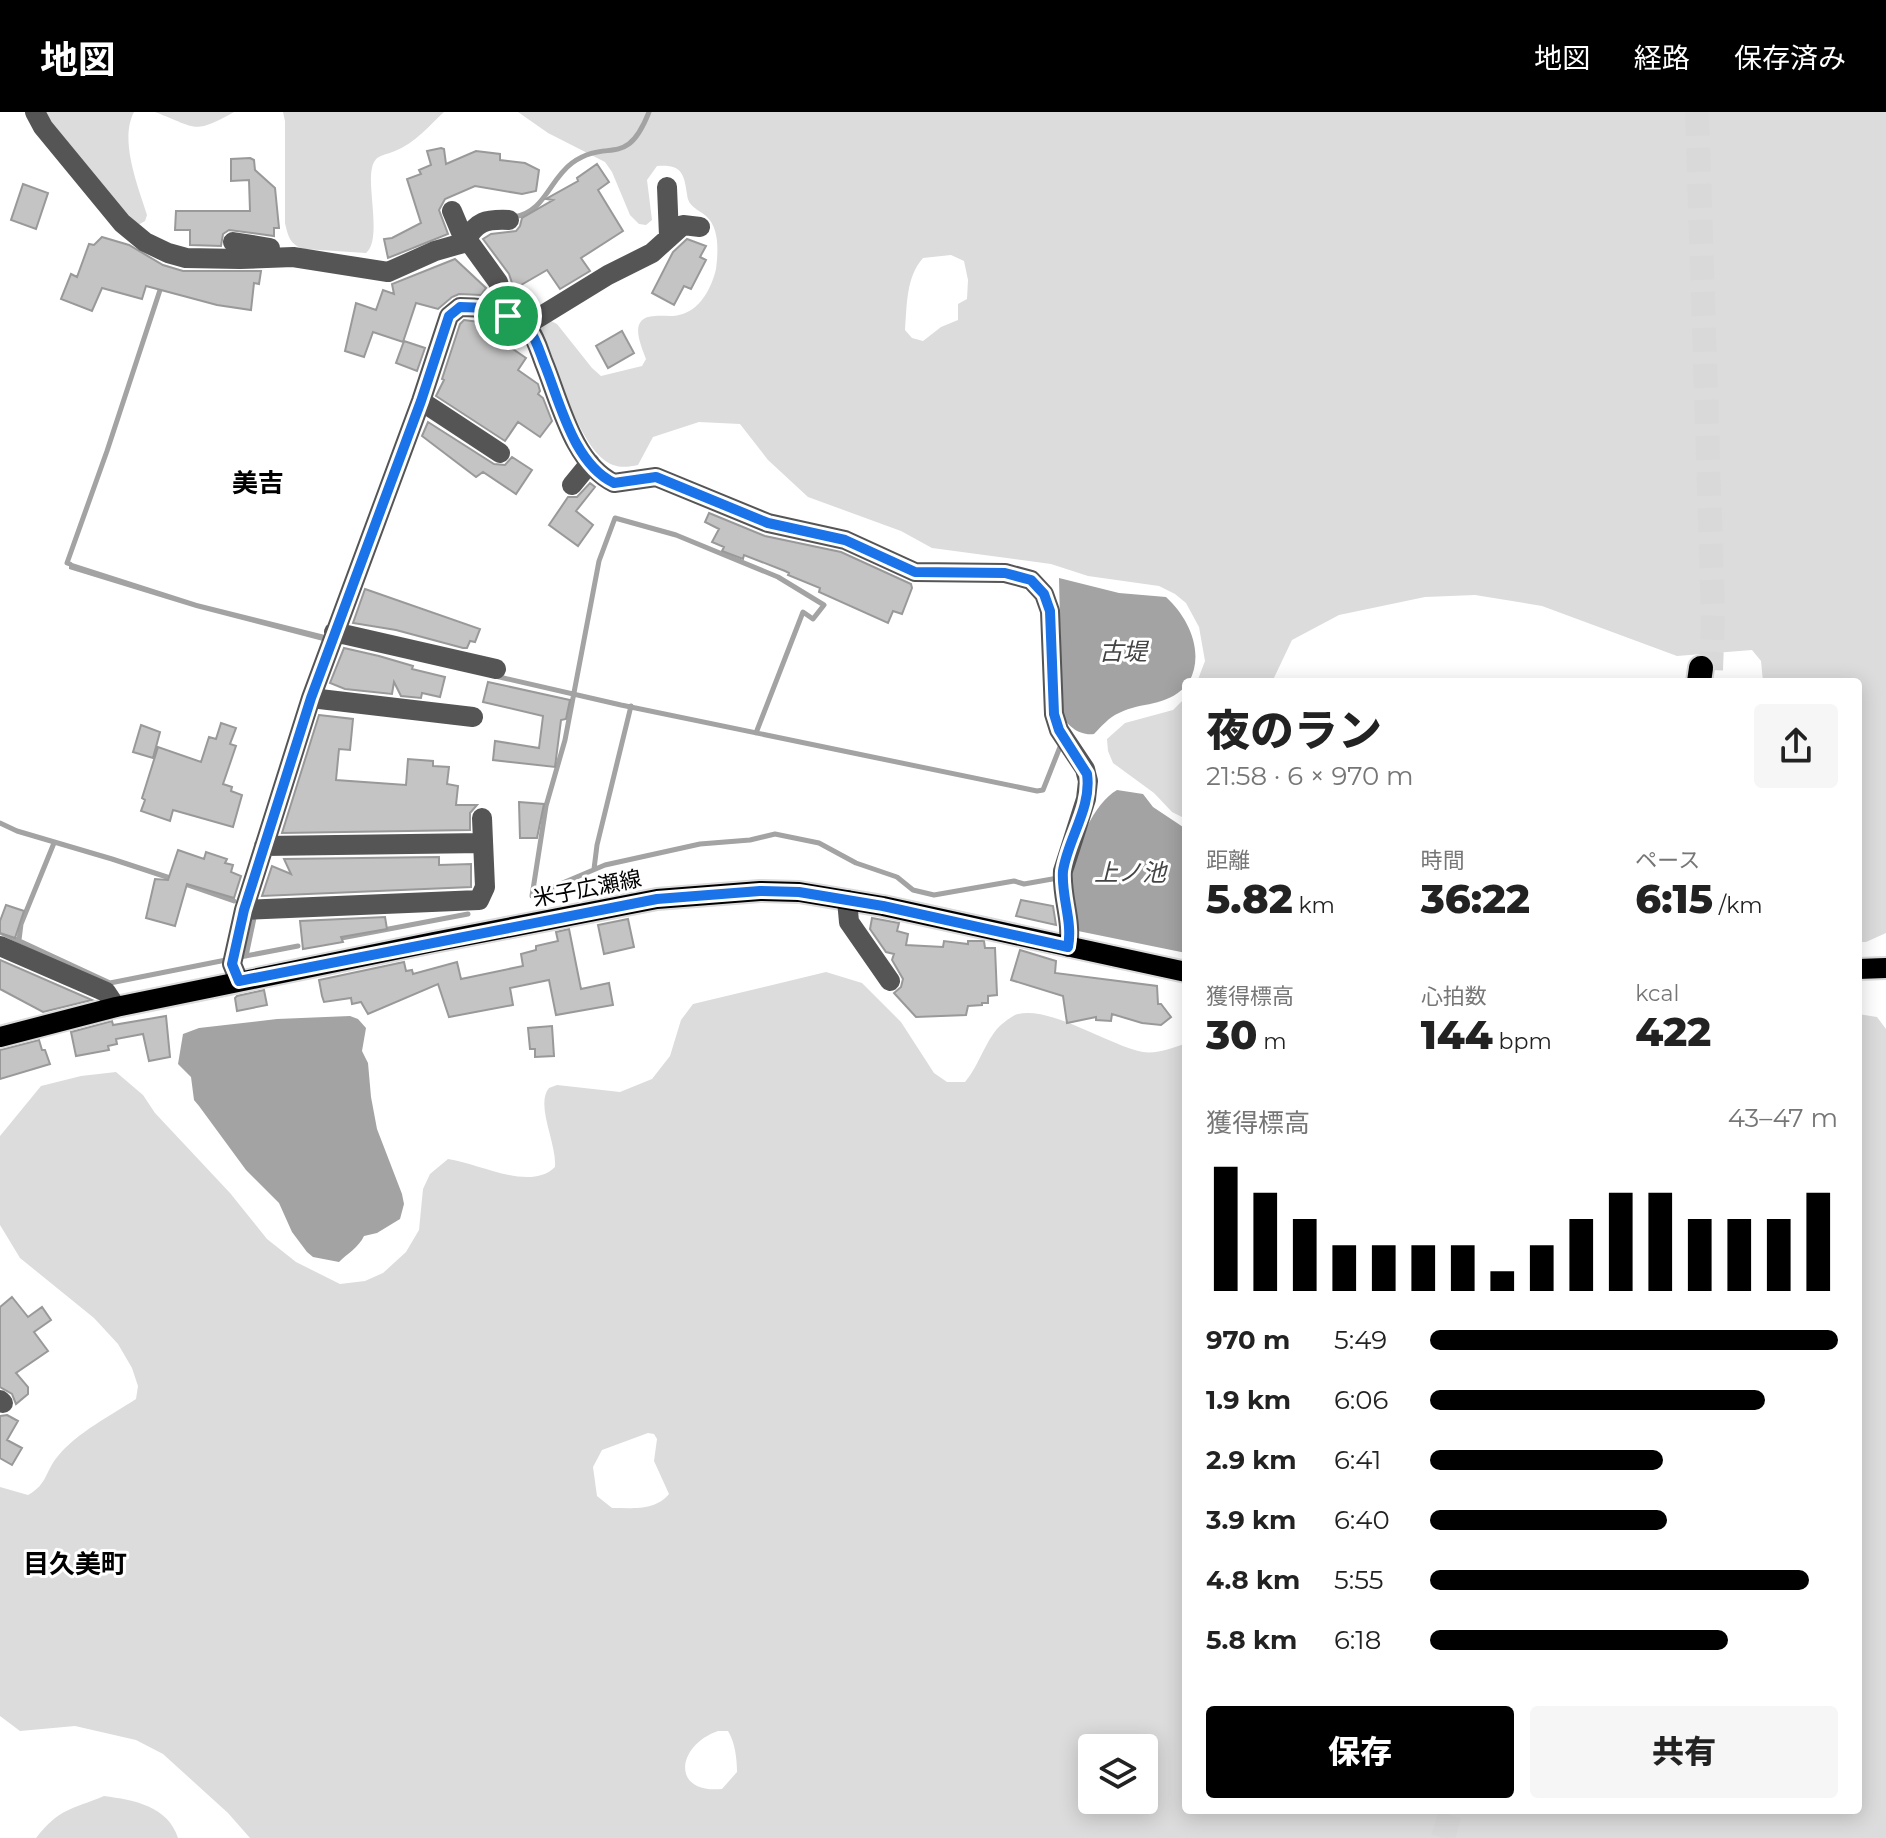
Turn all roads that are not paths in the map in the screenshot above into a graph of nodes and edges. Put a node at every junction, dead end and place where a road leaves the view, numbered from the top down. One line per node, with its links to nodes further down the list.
1 (35, 112): 9 (street)
2 (667, 187): 6 (street)
3 (452, 211): 8 (street)
4 (509, 220): 8 (street)
5 (700, 227): 6 (street)
6 (669, 236): 11 (street)
7 (233, 242): 9 (street)
8 (465, 242): 9 (street); 10 (street)
9 (293, 257)
10 (508, 316): 11 (street); 12 (street)
11 (529, 329): 14 (street)
12 (421, 401): 13 (street); 16 (street)
13 (500, 453)
14 (590, 463): 15 (street); 26 (street)
15 (572, 485)
16 (334, 632): 17 (street); 18 (street)
17 (496, 669)
18 (311, 698): 19 (street); 22 (street)
19 (473, 717)
20 (482, 818): 21 (street)
21 (483, 843): 22 (street); 24 (street)
22 (264, 846): 24 (street)
23 (847, 900): 26 (main road, 米子広瀬線); 30 (main road, 米子広瀬線); 31 (street)
24 (244, 910): 30 (street)
25 (0, 946): 32 (street)
26 (1068, 947): 29 (main road, 米子広瀬線)
27 (1886, 968): 28 (main road)
28 (1862, 969)
29 (1182, 971)
30 (239, 981): 32 (main road, 米子広瀬線)
31 (890, 981)
32 (116, 1007): 33 (main road, 米子広瀬線)
33 (0, 1037)

